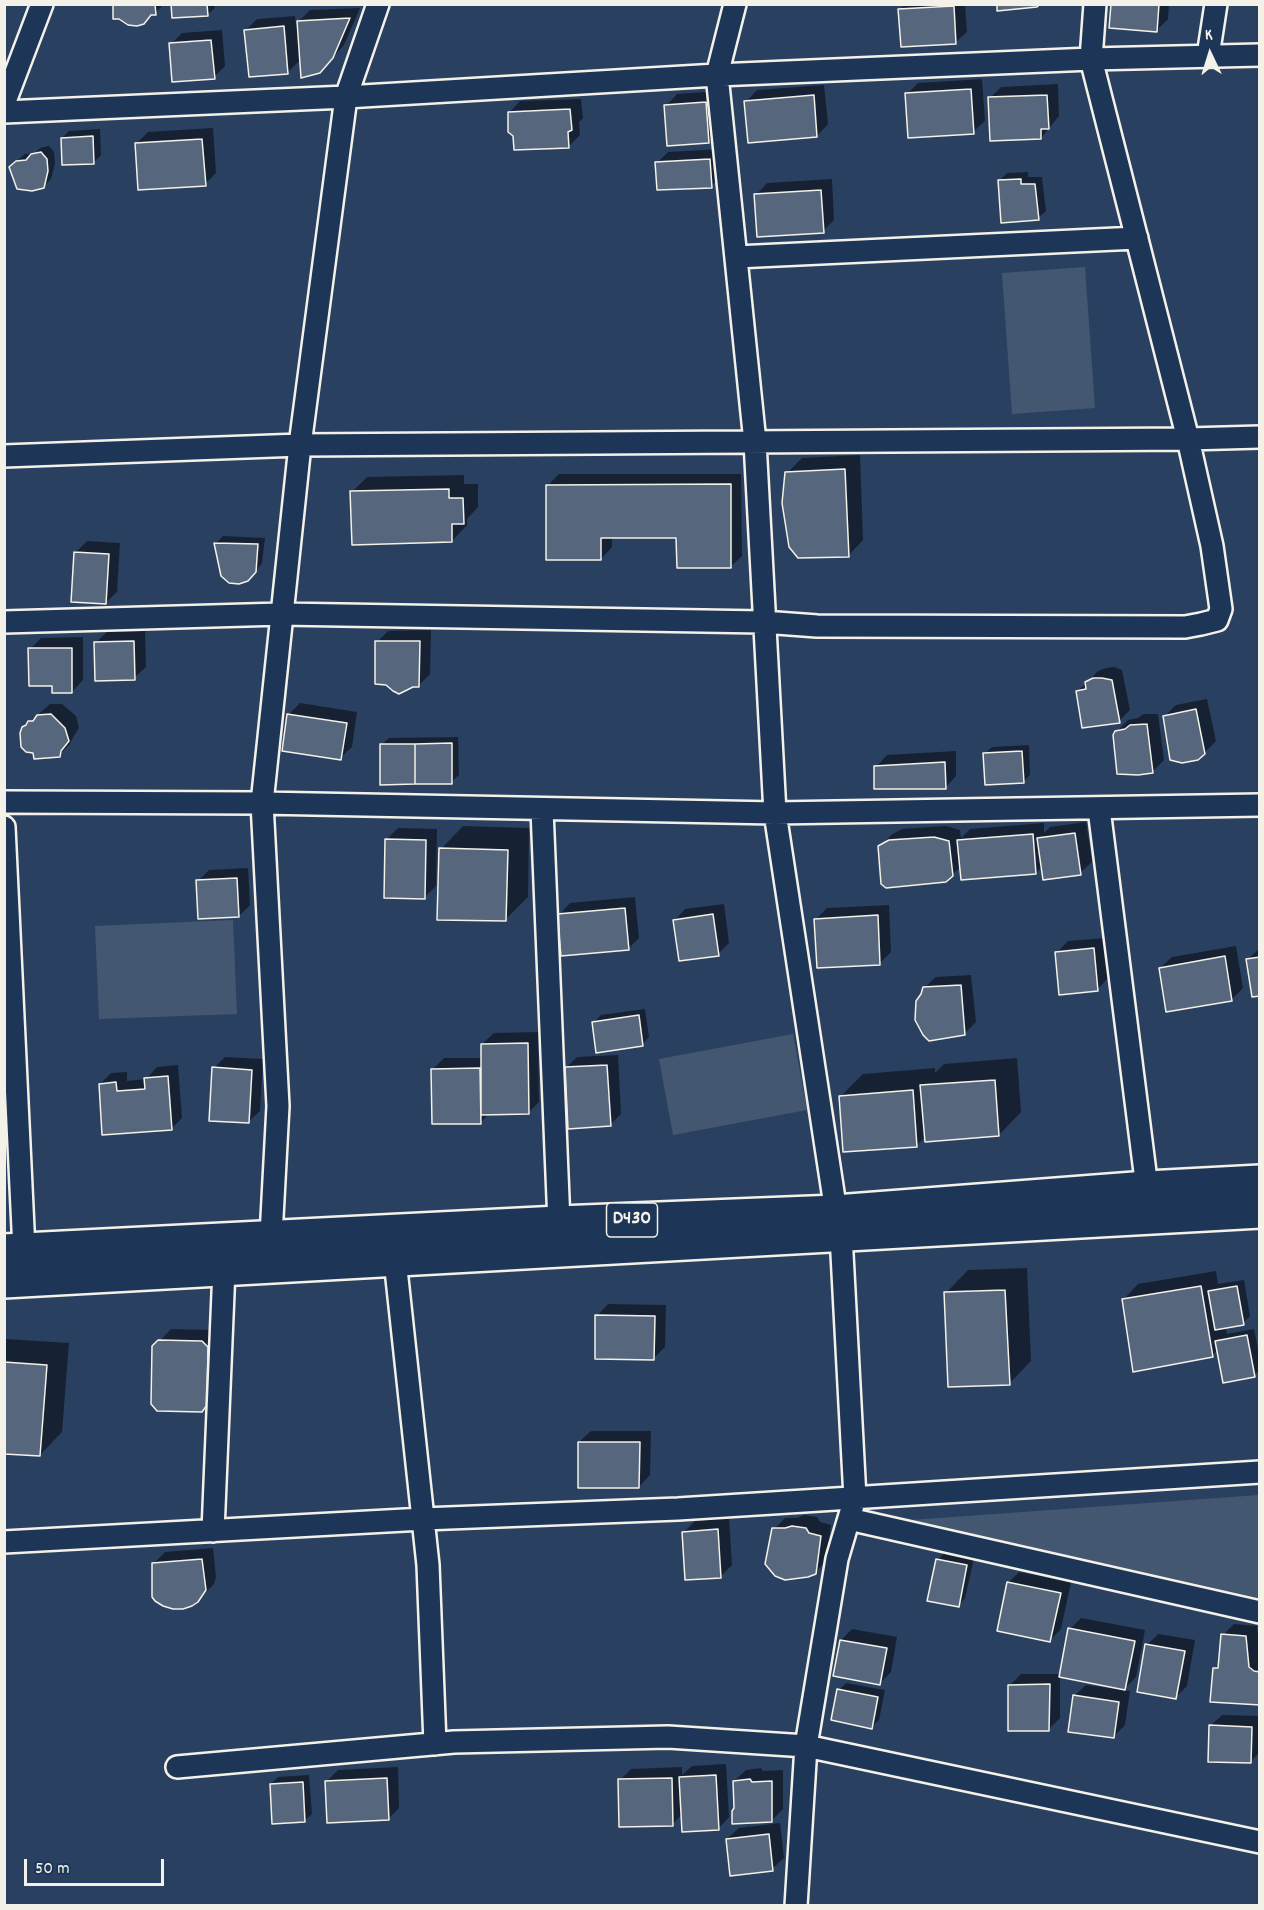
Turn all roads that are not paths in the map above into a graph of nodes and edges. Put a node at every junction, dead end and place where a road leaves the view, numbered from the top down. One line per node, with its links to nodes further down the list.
1 (42, 4): 11 (street)
2 (378, 4): 10 (street)
3 (735, 4): 9 (street)
4 (1095, 4): 8 (street)
5 (1216, 4): 7 (street)
6 (1260, 55): 7 (street)
7 (1208, 56): 8 (street)
8 (1091, 59): 9 (street); 13 (street)
9 (717, 75): 10 (street); 14 (street)
10 (346, 97): 12 (street); 18 (street)
11 (4, 104)
12 (4, 112)
13 (1137, 238): 14 (street); 16 (street)
14 (736, 257): 17 (street)
15 (1260, 437): 16 (street)
16 (1188, 439): 17 (street); 22 (street)
17 (754, 442): 18 (street); 22 (street)
18 (300, 445): 19 (street); 20 (street)
19 (4, 456)
20 (281, 614): 21 (street); 22 (street); 24 (street)
21 (4, 622)
22 (764, 622): 28 (street)
23 (4, 802): 24 (street)
24 (262, 803): 27 (street); 35 (street)
25 (1260, 805): 26 (street)
26 (1099, 809): 28 (street); 31 (street)
27 (542, 810): 28 (street); 33 (street)
28 (775, 813): 34 (street)
29 (4, 827): 36 (street)
30 (1260, 1182): 31 (highway, D430)
31 (1147, 1188): 34 (highway, D430)
32 (1260, 1211): 34 (highway, D430)
33 (559, 1223): 34 (highway, D430); 35 (highway, D430)
34 (838, 1223): 37 (highway, D430); 41 (street)
35 (271, 1236): 36 (highway, D430)
36 (14, 1251)
37 (395, 1260): 38 (highway, D430); 42 (street)
38 (224, 1269): 39 (highway, D430); 44 (street)
39 (4, 1281)
40 (1260, 1472): 41 (street)
41 (855, 1498): 42 (street); 43 (street)
42 (423, 1519): 44 (street); 47 (street)
43 (849, 1519): 46 (street); 48 (street)
44 (213, 1531): 45 (street)
45 (4, 1542)
46 (1260, 1612)
47 (435, 1744): 48 (street); 49 (street)
48 (806, 1746): 50 (street); 51 (street)
49 (177, 1767)
50 (1260, 1842)
51 (796, 1905)

